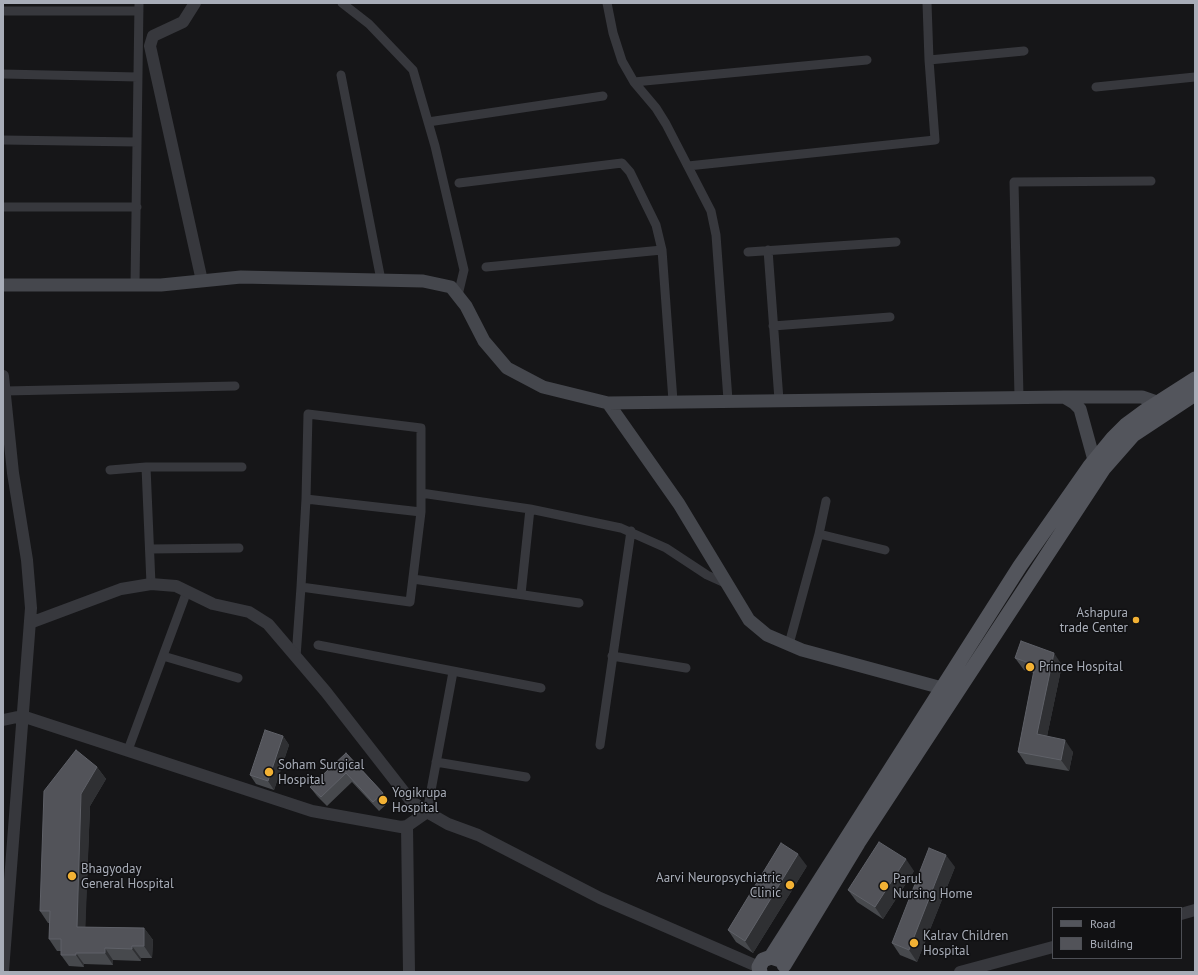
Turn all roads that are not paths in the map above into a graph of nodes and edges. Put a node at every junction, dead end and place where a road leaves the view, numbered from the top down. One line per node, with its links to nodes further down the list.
1 (195, 3): 31 (street)
2 (342, 3): 17 (street)
3 (607, 3): 14 (street)
4 (927, 3): 9 (street)
5 (139, 7): 6 (street); 12 (street)
6 (3, 10)
7 (1024, 51): 9 (street)
8 (867, 60): 14 (street)
9 (929, 60): 20 (street)
10 (3, 74): 12 (street)
11 (341, 75): 30 (street)
12 (138, 77): 19 (street)
13 (1195, 77): 15 (street)
14 (634, 82): 20 (street)
15 (1096, 87)
16 (603, 96): 17 (street)
17 (428, 122): 34 (street)
18 (3, 140): 19 (street)
19 (137, 142): 24 (street)
20 (688, 166): 44 (street)
21 (1151, 180): 42 (street)
22 (459, 183): 26 (street)
23 (3, 207): 24 (street)
24 (137, 207): 33 (street)
25 (896, 242): 27 (street)
26 (662, 250): 29 (street); 46 (street)
27 (768, 250): 28 (street); 36 (street)
28 (748, 252)
29 (486, 267)
30 (381, 280): 31 (main road); 34 (main road)
31 (202, 281): 33 (main road)
32 (3, 284): 33 (main road)
33 (135, 285)
34 (458, 295): 48 (main road)
35 (890, 317): 36 (street)
36 (773, 326): 45 (street)
37 (3, 376): 40 (street)
38 (1195, 380): 47 (main road)
39 (235, 386): 40 (street)
40 (5, 391): 71 (street)
41 (1195, 394): 49 (main road)
42 (1019, 397): 43 (main road); 45 (main road)
43 (1064, 397): 47 (main road); 50 (main road)
44 (728, 400): 45 (main road); 46 (main road)
45 (779, 400)
46 (673, 401): 48 (main road)
47 (1159, 402): 49 (main road); 50 (main road)
48 (608, 403): 66 (main road)
49 (1173, 409): 50 (main road)
50 (1099, 464): 81 (main road)
51 (146, 467): 52 (street); 53 (street); 62 (street)
52 (242, 467)
53 (110, 470)
54 (421, 493): 55 (street); 57 (street); 58 (street)
55 (306, 499): 58 (street); 67 (street)
56 (826, 501): 60 (street)
57 (530, 510): 59 (street); 69 (street)
58 (421, 512): 64 (street)
59 (631, 532): 66 (street); 75 (street)
60 (819, 534): 63 (street); 72 (street)
61 (239, 548): 62 (street)
62 (150, 549): 65 (street)
63 (885, 550)
64 (413, 579): 67 (street); 69 (street)
65 (151, 584): 68 (street); 71 (street)
66 (727, 584): 72 (main road)
67 (300, 587): 76 (street)
68 (187, 592): 74 (street); 76 (street)
69 (521, 594): 70 (street)
70 (579, 603)
71 (30, 623): 82 (street)
72 (789, 644): 81 (main road)
73 (318, 645): 78 (street)
74 (163, 656): 79 (street); 85 (street)
75 (612, 656): 77 (street); 84 (street)
76 (296, 657): 88 (street)
77 (686, 668)
78 (453, 672): 80 (street); 86 (street)
79 (238, 678)
80 (541, 688)
81 (947, 692): 93 (main road); 94 (main road)
82 (22, 716): 83 (street); 85 (street); 95 (street)
83 (3, 720)
84 (600, 745)
85 (128, 750): 89 (street)
86 (436, 762): 87 (street); 88 (street)
87 (526, 777)
88 (427, 812): 89 (street); 96 (street)
89 (407, 826): 97 (street)
90 (1195, 910): 91 (street)
91 (1182, 914)
92 (1052, 947): 98 (street)
93 (771, 957): 94 (main road); 96 (main road)
94 (784, 968)
95 (3, 970)
96 (759, 970)
97 (409, 972)
98 (960, 972)

